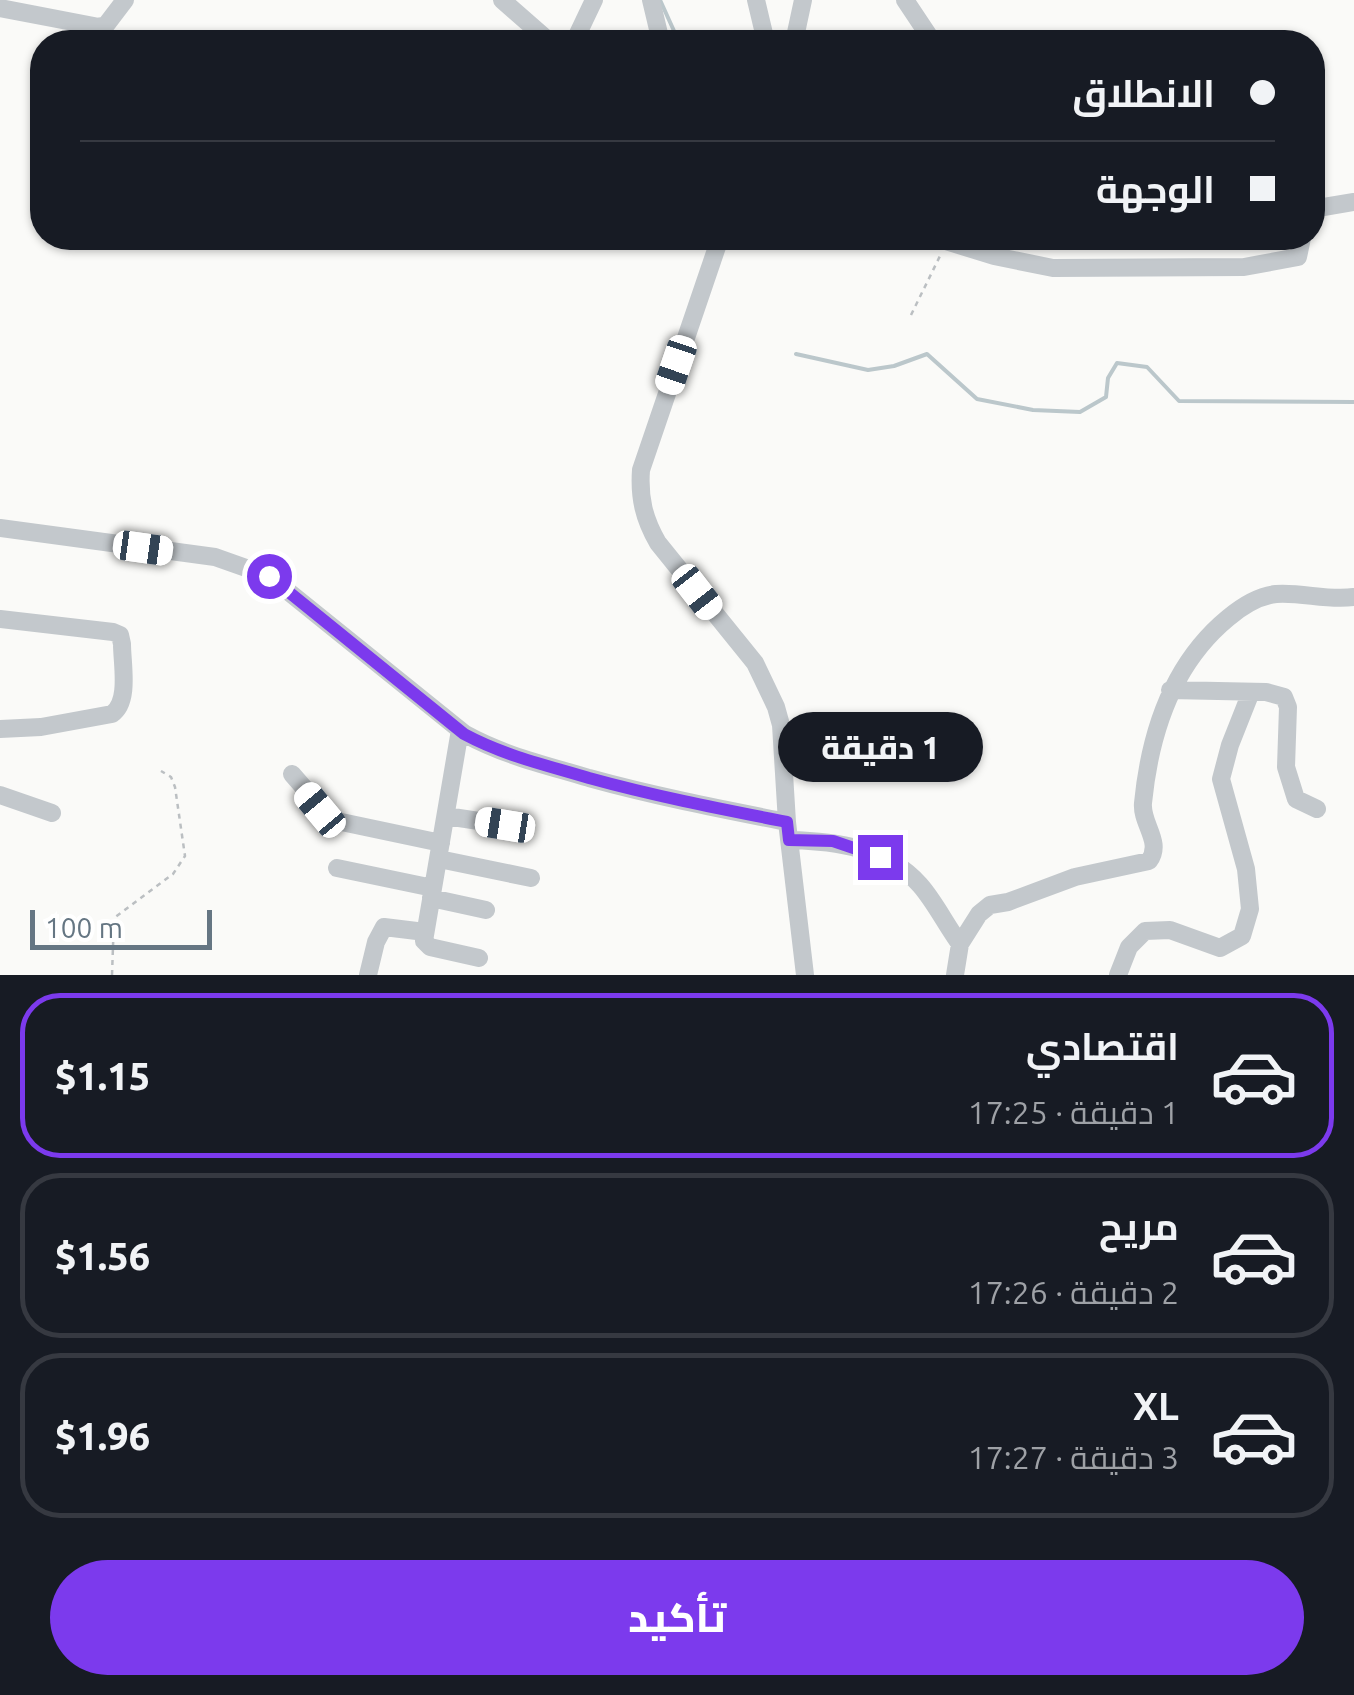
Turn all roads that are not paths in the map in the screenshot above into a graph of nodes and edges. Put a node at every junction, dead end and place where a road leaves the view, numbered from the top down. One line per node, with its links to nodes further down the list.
1 (124, 0): 8 (street)
2 (502, 0): 9 (street)
3 (594, 0): 10 (street)
4 (651, 0): 11 (street)
5 (756, 0): 12 (street)
6 (803, 0): 13 (street)
7 (906, 0): 14 (street)
8 (0, 8)
9 (536, 30)
10 (580, 30)
11 (658, 30)
12 (763, 30)
13 (797, 30)
14 (925, 30)
15 (1354, 202): 16 (street)
16 (1325, 207)
17 (716, 250): 33 (street)
18 (984, 250): 19 (street)
19 (1299, 250)
20 (0, 528): 26 (street)
21 (1354, 597): 23 (street)
22 (0, 619): 25 (street)
23 (1170, 690): 24 (street); 40 (street)
24 (1250, 692): 29 (street); 45 (street)
25 (0, 729)
26 (460, 730): 31 (street); 33 (street)
27 (292, 774): 34 (street)
28 (0, 795): 30 (street)
29 (1317, 808)
30 (52, 813)
31 (446, 816): 32 (street); 34 (street)
32 (505, 825)
33 (788, 831): 40 (street); 43 (street)
34 (440, 851): 36 (street); 37 (street)
35 (337, 868): 37 (street)
36 (531, 878)
37 (432, 893): 38 (street); 39 (street)
38 (486, 910)
39 (425, 932): 41 (street); 42 (street)
40 (960, 944): 44 (street)
41 (479, 958)
42 (368, 975)
43 (805, 975)
44 (955, 975)
45 (1118, 975)

